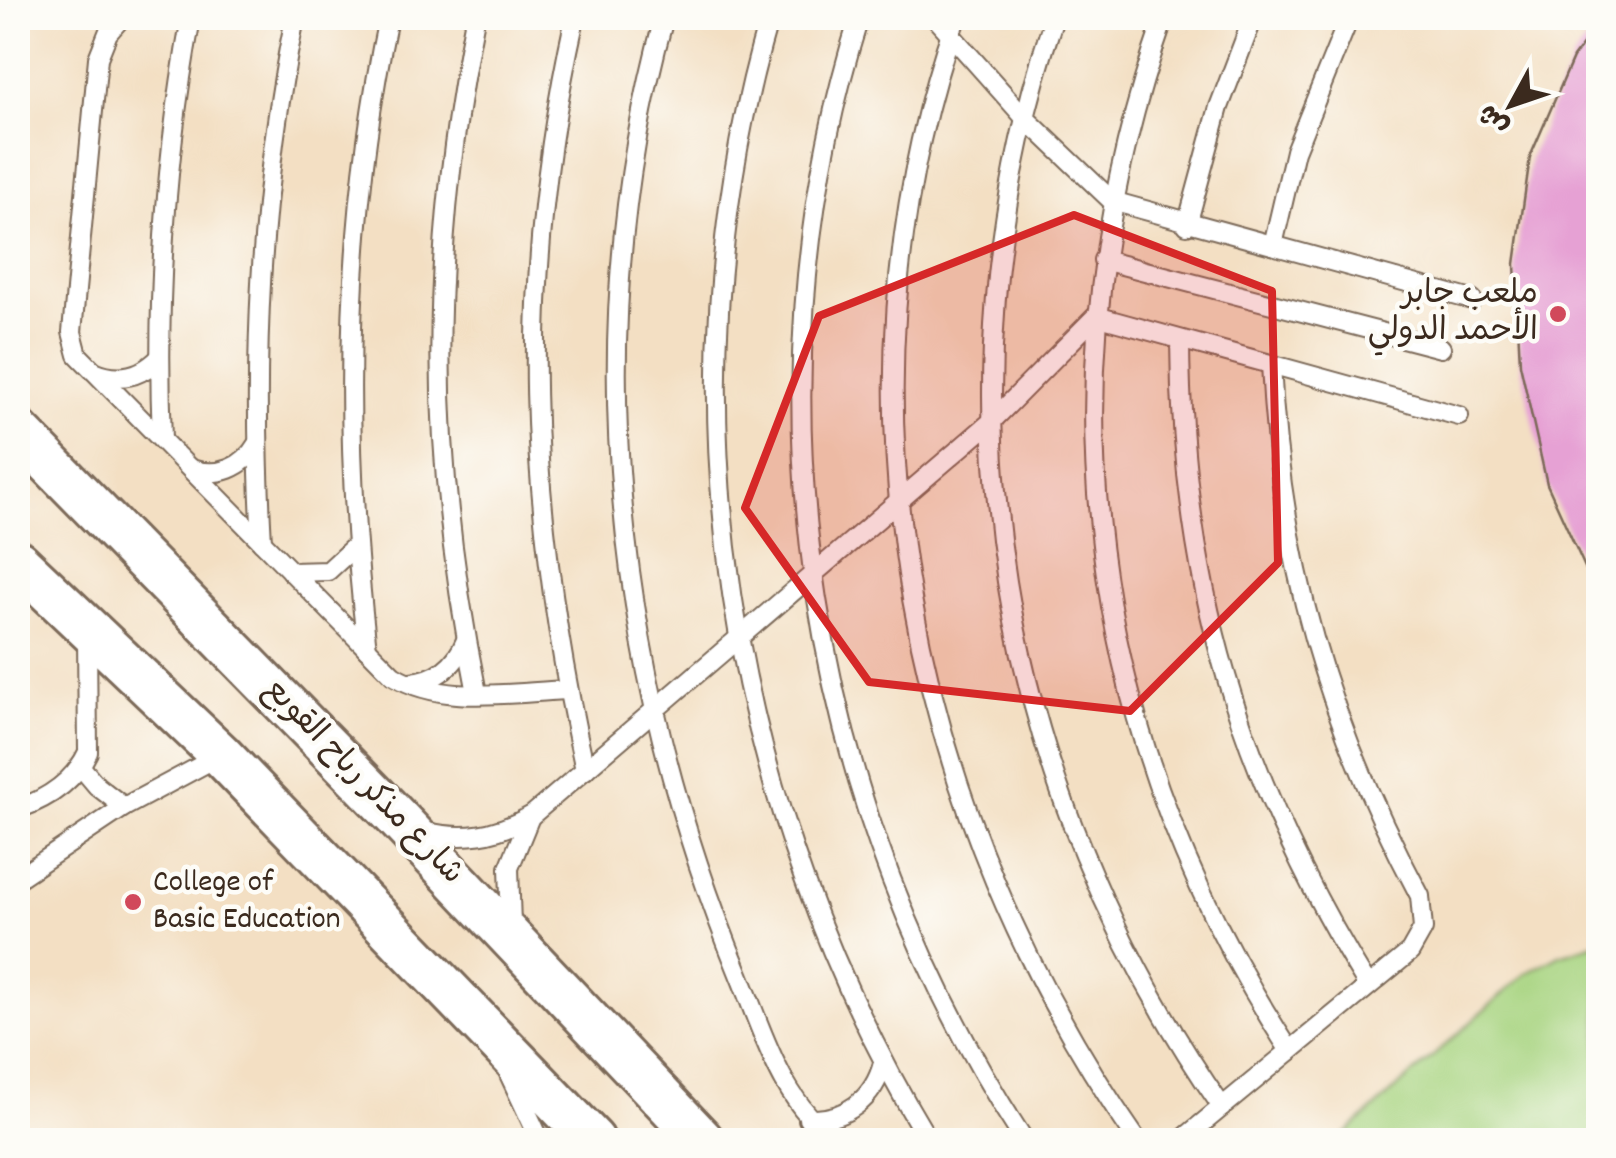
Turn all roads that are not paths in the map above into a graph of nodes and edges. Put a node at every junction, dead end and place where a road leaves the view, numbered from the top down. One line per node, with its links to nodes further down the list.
1 (294, 18): 32 (lane)
2 (388, 18): 36 (lane)
3 (475, 18): 42 (lane)
4 (575, 18): 45 (lane)
5 (664, 18): 47 (lane)
6 (769, 18): 41 (lane)
7 (858, 18): 39 (lane)
8 (936, 18): 15 (lane)
9 (1054, 18): 16 (lane)
10 (1164, 18): 17 (lane)
11 (1253, 18): 18 (lane)
12 (1349, 18): 19 (lane)
13 (120, 19): 27 (lane)
14 (186, 21): 25 (lane)
15 (953, 26): 16 (lane); 34 (lane)
16 (1025, 118): 17 (lane); 29 (lane)
17 (1112, 201): 18 (lane); 20 (lane)
18 (1188, 224): 19 (lane)
19 (1272, 245): 21 (lane)
20 (1102, 260): 22 (lane); 24 (lane)
21 (1472, 300)
22 (1096, 316): 23 (lane); 29 (lane); 59 (lane)
23 (1180, 340): 26 (lane); 57 (lane)
24 (1441, 348)
25 (160, 358): 27 (lane); 31 (lane)
26 (1271, 364): 28 (lane); 57 (lane)
27 (94, 370): 31 (lane)
28 (1460, 416)
29 (992, 421): 34 (lane); 61 (lane)
30 (18, 431): 54 (street, شارع مذكر رباح القوبع)
31 (162, 440): 33 (lane)
32 (257, 444): 33 (lane); 35 (lane)
33 (191, 469): 35 (lane)
34 (899, 499): 39 (lane); 69 (lane)
35 (262, 542): 38 (lane)
36 (354, 546): 38 (lane); 43 (lane)
37 (18, 562): 40 (street)
38 (291, 572): 43 (lane)
39 (812, 574): 41 (lane); 68 (lane)
40 (88, 627): 48 (street); 49 (lane)
41 (738, 638): 47 (lane); 60 (lane)
42 (466, 640): 44 (lane); 46 (lane)
43 (366, 649): 44 (lane)
44 (405, 682): 46 (lane)
45 (568, 690): 46 (lane); 50 (lane)
46 (476, 692)
47 (653, 711): 50 (lane); 62 (lane)
48 (222, 755): 51 (lane); 58 (street)
49 (81, 767): 51 (lane); 52 (lane)
50 (585, 770): 53 (lane)
51 (124, 806): 55 (lane)
52 (18, 810)
53 (532, 815): 54 (lane); 56 (lane)
54 (399, 820): 56 (street, شارع مذكر رباح القوبع)
55 (18, 878)
56 (518, 945): 65 (street, شارع مذكر رباح القوبع)
57 (1368, 986): 59 (lane)
58 (492, 1037): 63 (lane); 64 (street)
59 (1290, 1051): 61 (lane)
60 (883, 1063): 62 (lane); 67 (lane)
61 (1222, 1107): 70 (lane)
62 (808, 1119): 66 (lane)
63 (540, 1140)
64 (593, 1140)
65 (702, 1140)
66 (837, 1140)
67 (928, 1140)
68 (1024, 1140)
69 (1137, 1140)
70 (1182, 1140)

